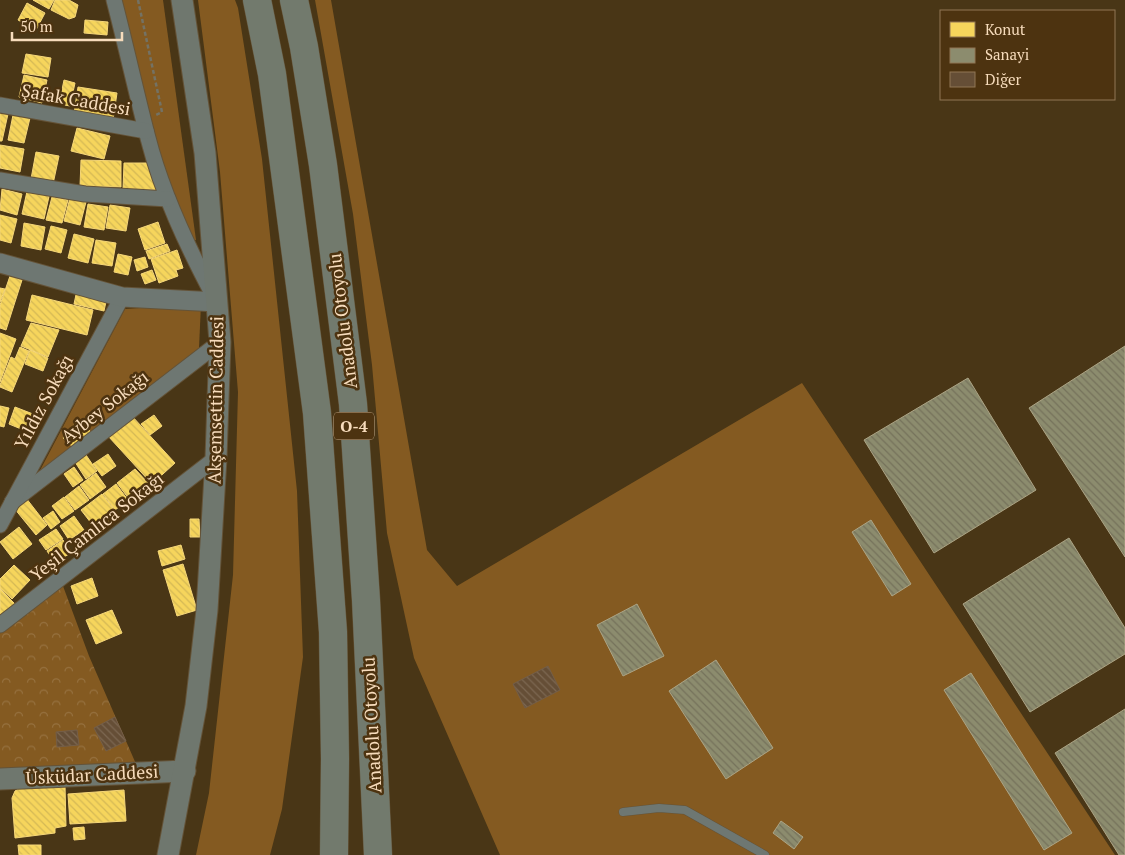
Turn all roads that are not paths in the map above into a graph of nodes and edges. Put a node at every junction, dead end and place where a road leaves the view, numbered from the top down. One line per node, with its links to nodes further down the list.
1 (114, 0): 6 (street)
2 (182, 0): 11 (main road, Akşemsettin Caddesi)
3 (257, 0): 21 (highway, Anadolu Otoyolu / O-4)
4 (294, 0): 22 (highway, Anadolu Otoyolu / O-4)
5 (0, 105): 6 (street, Şafak Caddesi)
6 (145, 124): 8 (street)
7 (0, 180): 8 (street)
8 (168, 199): 11 (street)
9 (0, 263): 10 (street)
10 (122, 297): 11 (street); 14 (street, Yıldız Sokağı)
11 (216, 302): 12 (main road, Akşemsettin Caddesi)
12 (220, 342): 13 (main road, Akşemsettin Caddesi); 14 (street, Aybey Sokağı)
13 (216, 458): 16 (street, Yeşil Çamlıca Sokağı); 17 (main road, Akşemsettin Caddesi)
14 (12, 502): 15 (street, Yıldız Sokağı)
15 (0, 525)
16 (0, 625)
17 (184, 771): 18 (main road, Üsküdar Caddesi); 20 (main road, Akşemsettin Caddesi)
18 (0, 779)
19 (624, 812): 23 (lane)
20 (168, 855)
21 (334, 855)
22 (378, 855)
23 (765, 855)

